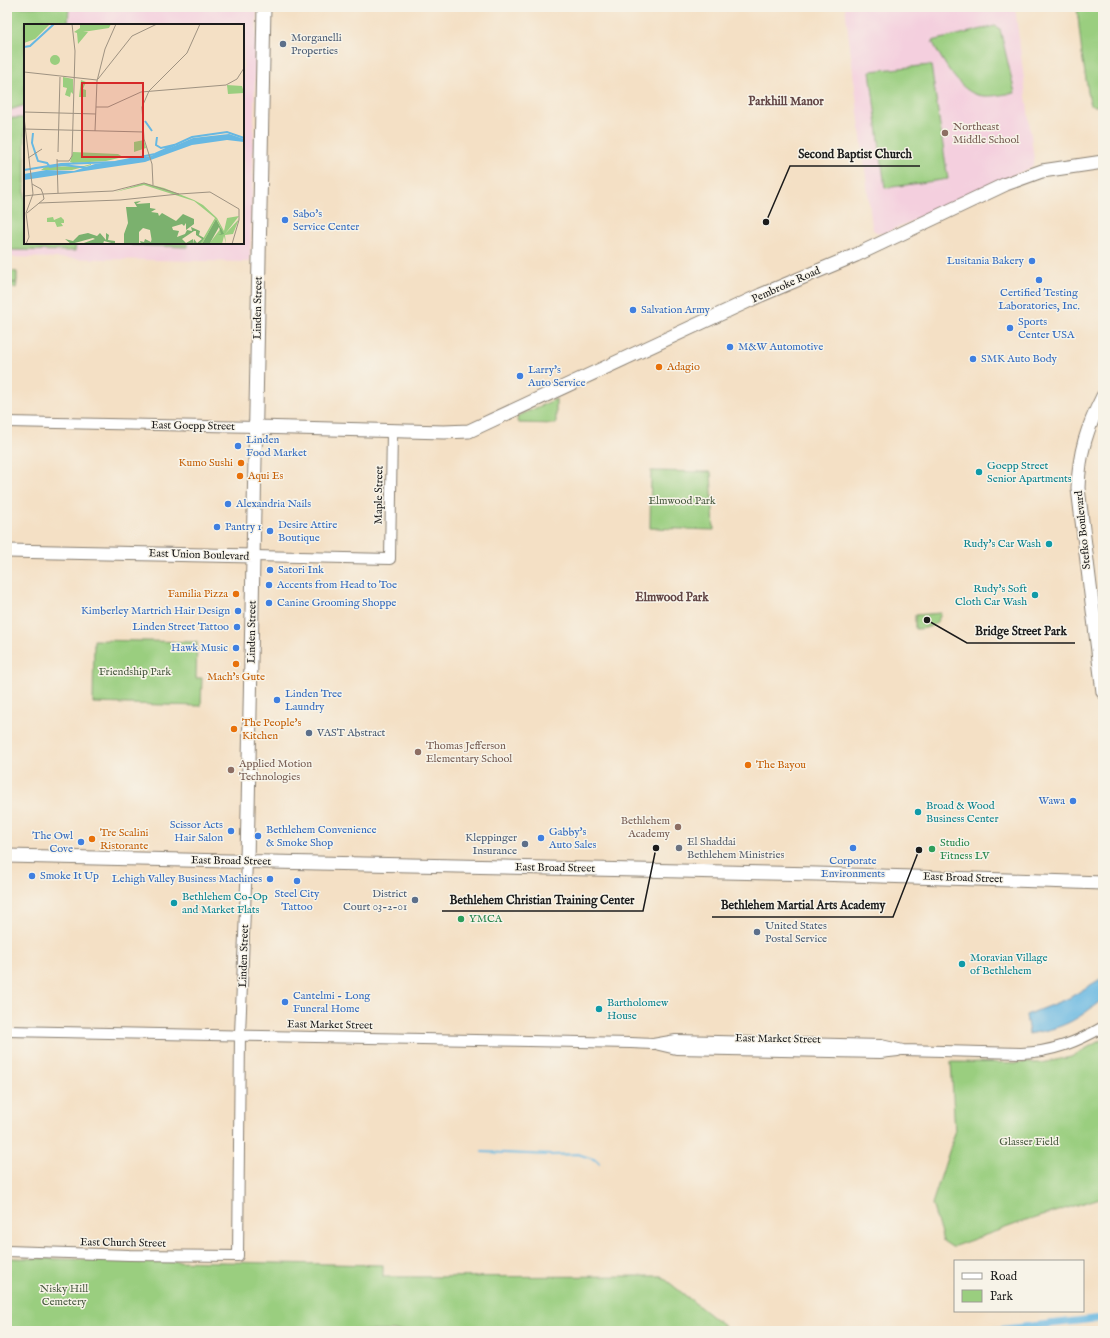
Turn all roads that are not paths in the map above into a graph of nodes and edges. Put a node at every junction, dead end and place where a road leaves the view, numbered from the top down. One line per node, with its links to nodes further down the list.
1 (264, 7): 5 (main road, Linden Street)
2 (1103, 162): 6 (main road, Pembroke Road)
3 (1103, 396): 11 (main road, Stefko Boulevard)
4 (7, 422): 5 (street, East Goepp Street)
5 (257, 427): 7 (main road, East Goepp Street); 9 (main road, Linden Street)
6 (475, 429): 7 (main road, East Goepp Street)
7 (392, 431): 10 (street, Maple Street)
8 (7, 551): 9 (main road, East Union Boulevard)
9 (254, 556): 10 (street, East Union Boulevard); 13 (main road, Linden Street)
10 (390, 559)
11 (1103, 692)
12 (7, 856): 13 (main road, East Broad Street)
13 (247, 861): 14 (main road, East Broad Street); 17 (street, Linden Street)
14 (1103, 883)
15 (1103, 1026): 17 (street, East Market Street)
16 (7, 1031): 17 (street, East Market Street)
17 (240, 1034): 19 (street, Linden Street)
18 (7, 1251): 19 (street, East Church Street)
19 (238, 1256)

